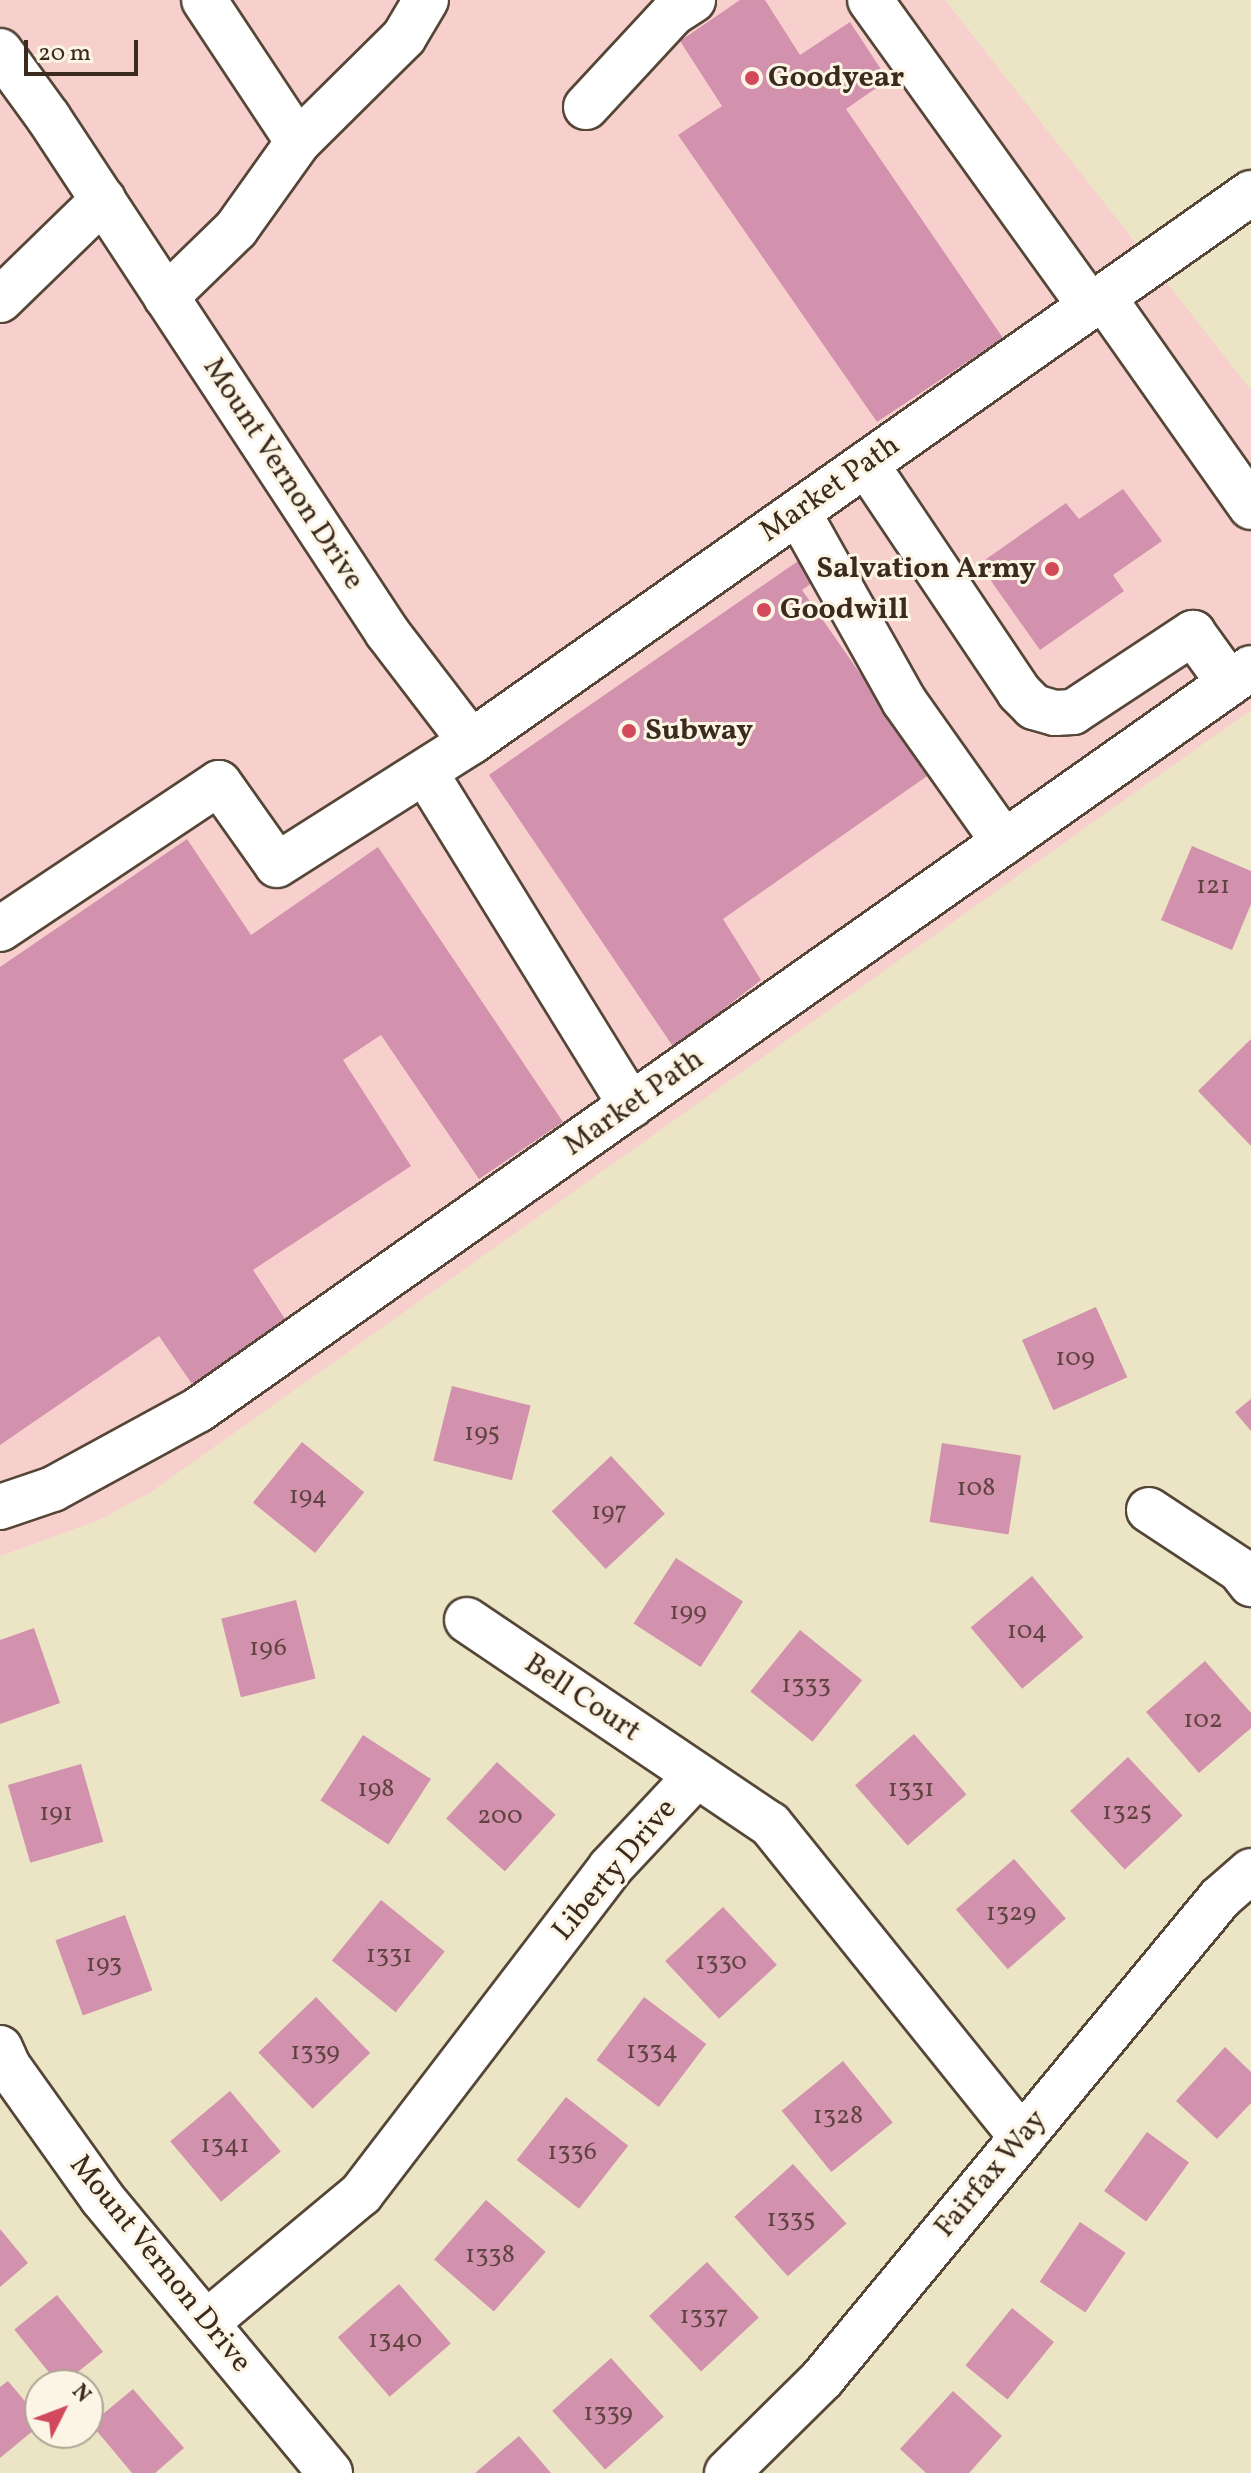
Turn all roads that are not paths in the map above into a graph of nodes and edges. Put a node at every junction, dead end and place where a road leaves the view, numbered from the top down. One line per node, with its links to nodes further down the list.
1 (204, 0): 7 (street)
2 (426, 0): 7 (street)
3 (693, 0): 6 (street)
4 (870, 0): 12 (street)
5 (0, 51): 9 (street, Mount Vernon Drive)
6 (586, 107)
7 (298, 142): 10 (street)
8 (1251, 193): 12 (street, Market Path)
9 (103, 200): 10 (street, Mount Vernon Drive); 11 (street)
10 (166, 297): 17 (street, Mount Vernon Drive)
11 (0, 300)
12 (1096, 302): 13 (street, Market Path); 14 (street)
13 (866, 464): 15 (street, Market Path); 16 (street)
14 (1251, 507)
15 (798, 512): 17 (street, Market Path); 19 (street)
16 (1240, 676): 19 (street, Market Path)
17 (471, 742): 18 (street, Market Path)
18 (425, 772): 20 (street, Market Path); 21 (street)
19 (1004, 842): 21 (street, Market Path)
20 (0, 929)
21 (631, 1105): 22 (street, Market Path)
22 (0, 1507)
23 (1149, 1510): 24 (street)
24 (1251, 1584)
25 (467, 1620): 26 (street, Bell Court)
26 (696, 1776): 29 (street, Liberty Drive); 30 (street, Liberty Drive)
27 (1251, 1871): 29 (street, Fairfax Way)
28 (0, 2048): 30 (street, Mount Vernon Drive)
29 (1022, 2137): 32 (street, Fairfax Way)
30 (206, 2323): 31 (street, Mount Vernon Drive)
31 (330, 2473)
32 (727, 2473)

